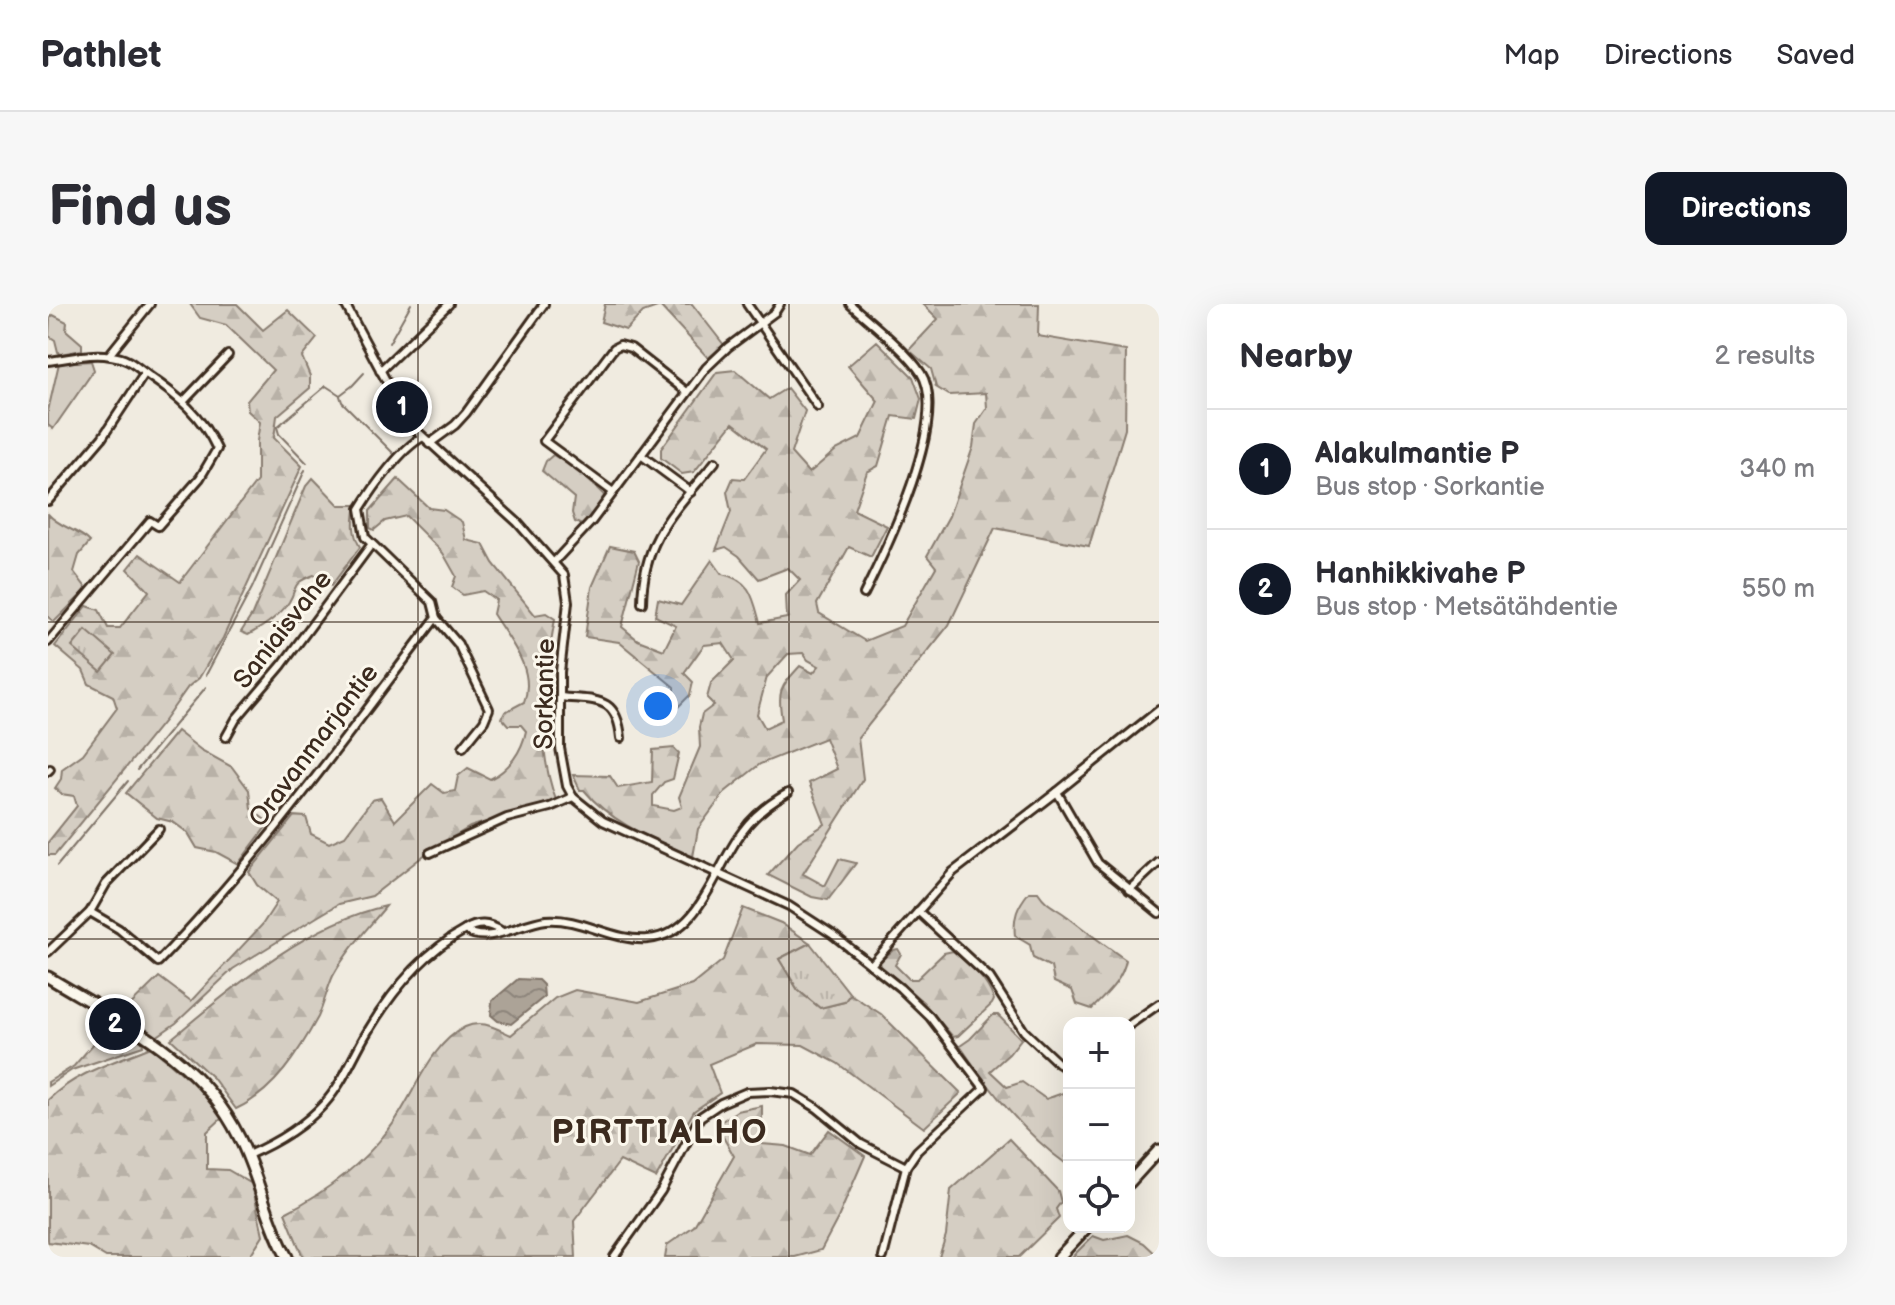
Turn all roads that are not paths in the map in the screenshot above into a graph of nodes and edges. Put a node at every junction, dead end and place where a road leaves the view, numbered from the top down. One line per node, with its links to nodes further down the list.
1 (150, 304): 9 (street)
2 (345, 304): 12 (street, Sorkantie)
3 (449, 304): 12 (street)
4 (544, 304): 18 (street)
5 (747, 304): 8 (street)
6 (780, 304): 8 (street)
7 (850, 304): 26 (street)
8 (760, 323): 14 (street); 16 (street)
9 (109, 355): 11 (street); 13 (street)
10 (228, 355): 15 (street)
11 (48, 361)
12 (380, 371): 17 (street, Sorkantie)
13 (145, 373): 15 (street); 23 (street)
14 (687, 392): 19 (street); 21 (street)
15 (184, 401): 29 (street)
16 (818, 407)
17 (423, 437): 18 (street, Sorkantie); 24 (street)
18 (429, 444): 25 (street, Sorkantie)
19 (641, 455): 21 (street); 22 (street)
20 (715, 462): 22 (street)
21 (613, 492): 25 (street)
22 (691, 492): 27 (street)
23 (48, 501)
24 (371, 545): 28 (street); 32 (street, Saniaisvahe)
25 (554, 562): 30 (street, Sorkantie)
26 (864, 594)
27 (642, 603)
28 (436, 618): 34 (street); 44 (street, Oravanmarjantie)
29 (48, 642)
30 (560, 697): 33 (street); 37 (street, Sorkantie)
31 (1159, 710): 35 (street)
32 (226, 737)
33 (621, 738)
34 (463, 747)
35 (1057, 792): 42 (street); 43 (street)
36 (788, 793): 41 (street)
37 (573, 797): 39 (street); 41 (street)
38 (159, 829): 44 (street)
39 (430, 853)
40 (1159, 862): 42 (street)
41 (716, 873): 47 (street); 49 (street)
42 (1129, 890): 45 (street)
43 (918, 911): 49 (street); 53 (street)
44 (90, 912): 48 (street)
45 (1159, 913)
46 (465, 930): 47 (street); 47 (street); 55 (street)
47 (501, 931)
48 (48, 952)
49 (871, 965): 56 (street)
50 (48, 977): 55 (main road)
51 (1159, 1004): 52 (street)
52 (1135, 1021)
53 (1063, 1066)
54 (1159, 1150): 57 (main road)
55 (248, 1155): 60 (main road)
56 (906, 1167): 59 (street); 61 (street)
57 (1135, 1176)
58 (1081, 1233): 62 (main road)
59 (618, 1256)
60 (287, 1257)
61 (883, 1257)
62 (1059, 1257)

